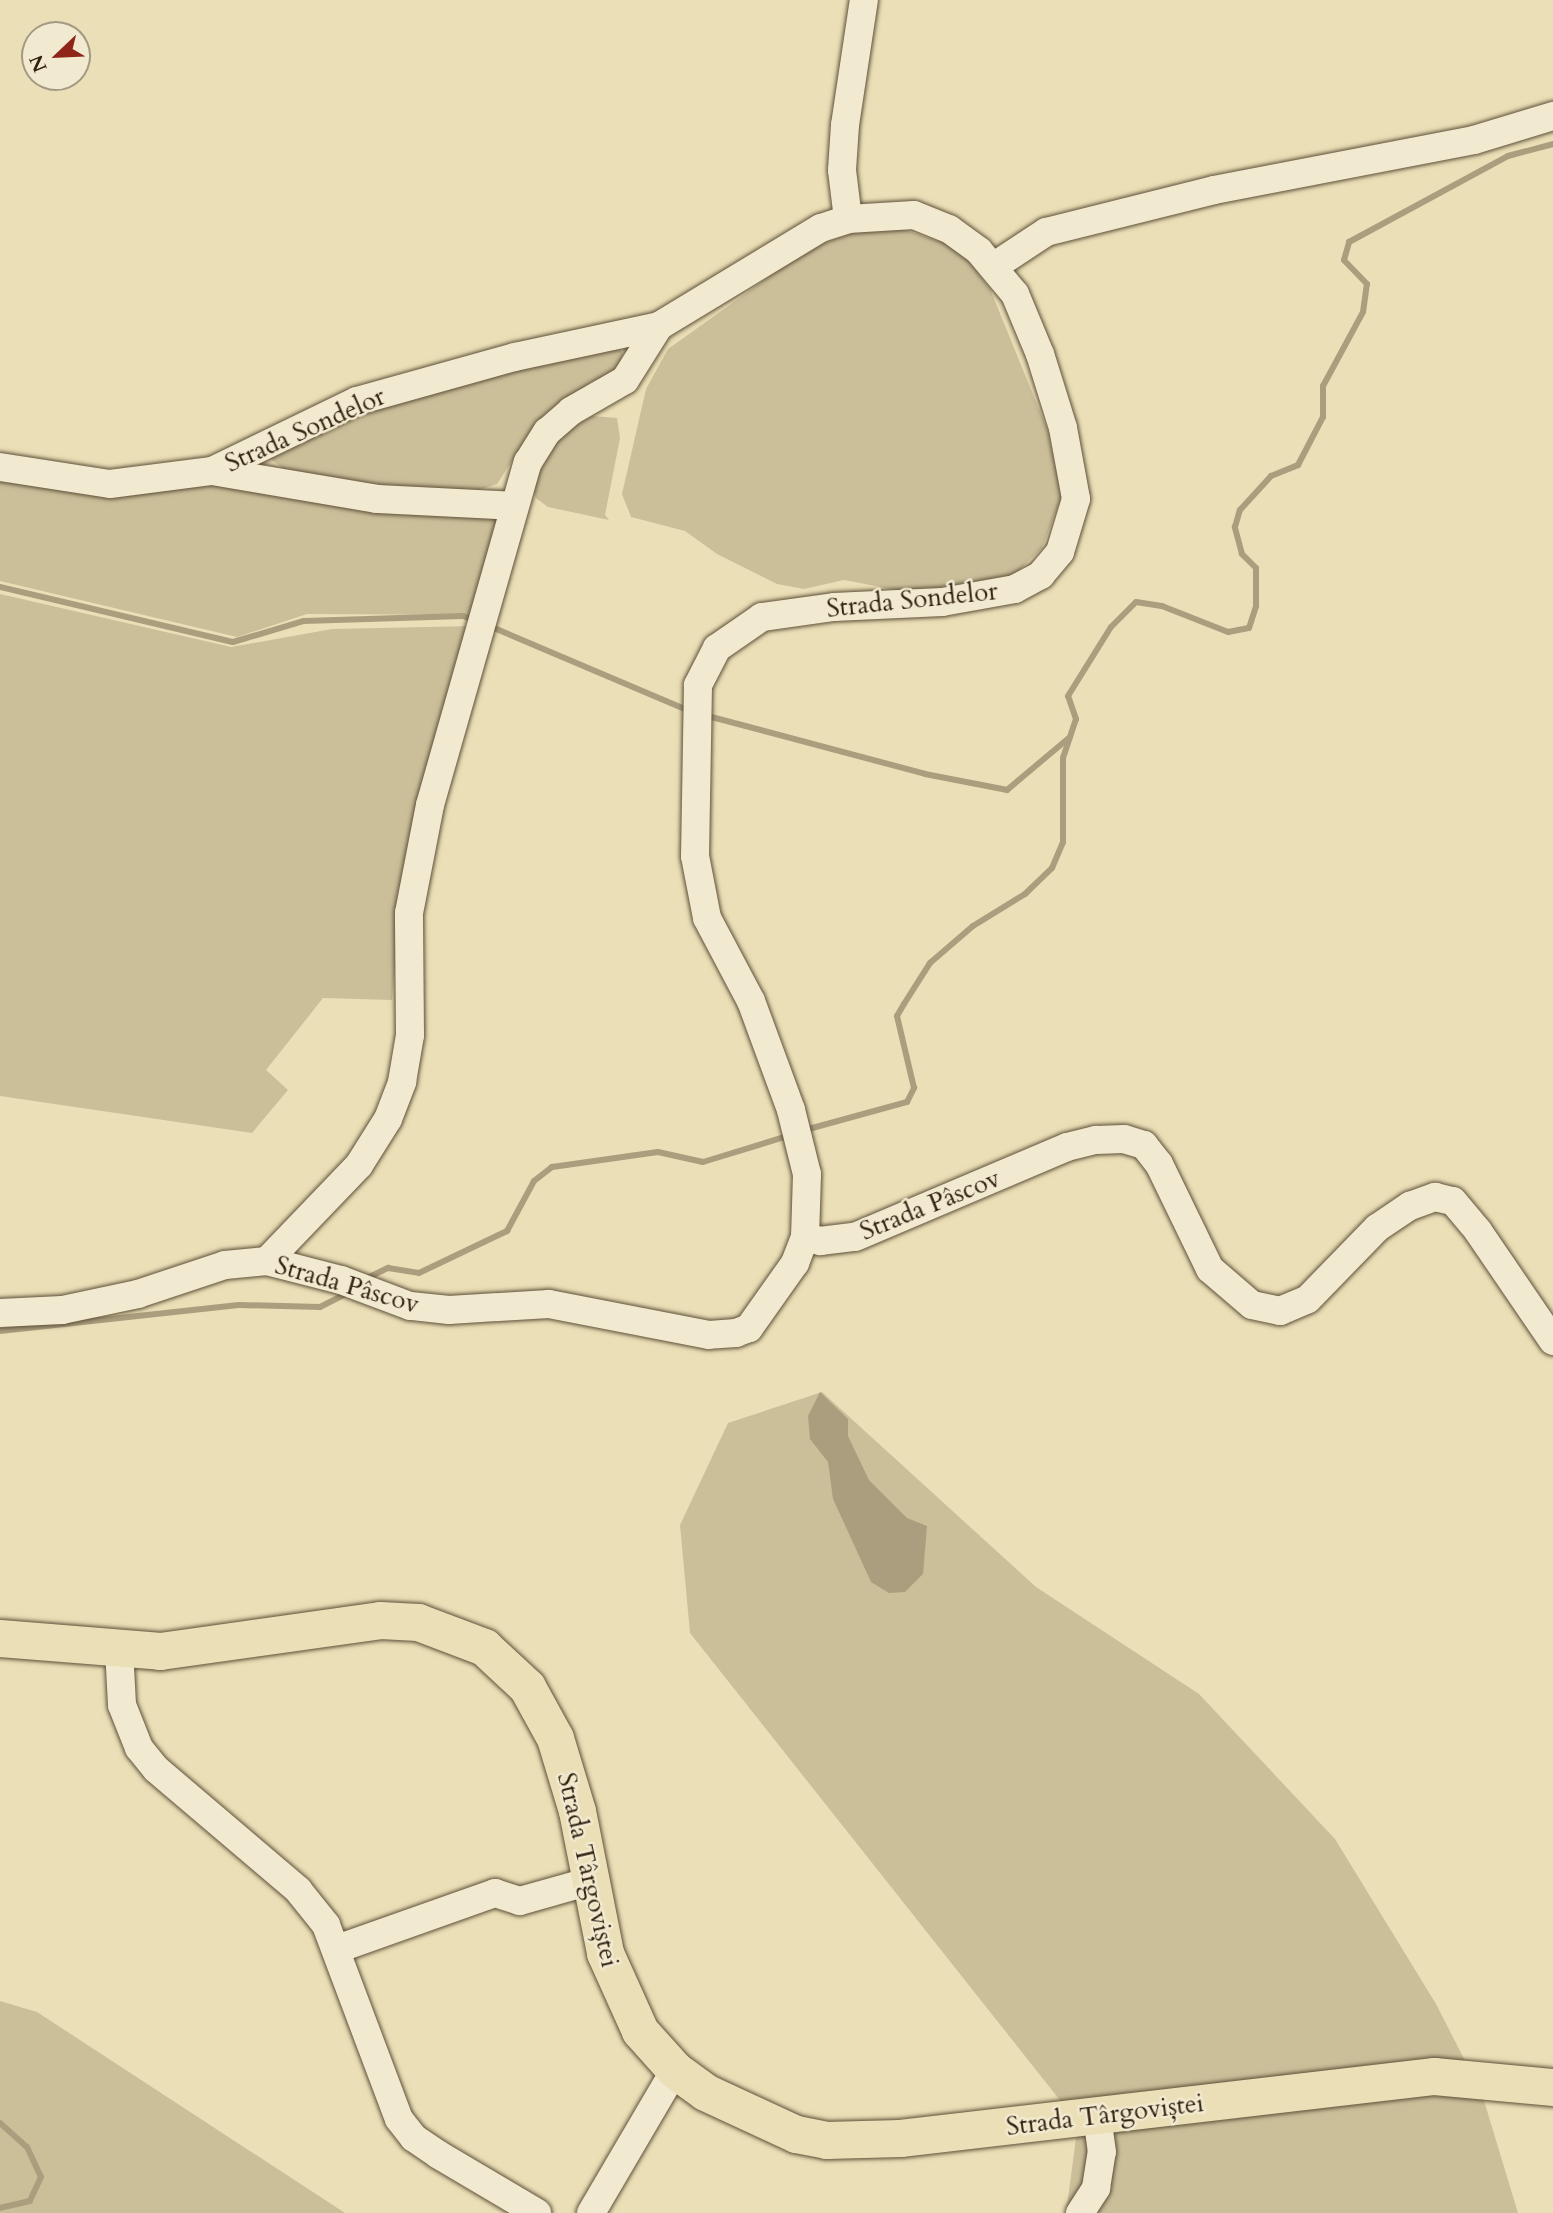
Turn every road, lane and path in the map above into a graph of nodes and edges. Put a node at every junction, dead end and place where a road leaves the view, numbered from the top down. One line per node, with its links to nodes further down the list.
1 (864, 0): 3 (street)
2 (1553, 116): 4 (street)
3 (848, 219): 4 (street, Strada Sondelor); 5 (street, Strada Sondelor)
4 (993, 267): 9 (street, Strada Sondelor)
5 (659, 326): 7 (street, Strada Sondelor); 8 (street)
6 (0, 467): 7 (street, Strada Sondelor)
7 (212, 471): 8 (street)
8 (513, 506): 10 (street)
9 (804, 1237): 10 (street, Strada Pâscov); 12 (street, Strada Pâscov)
10 (267, 1261): 11 (street, Strada Pâscov)
11 (0, 1313)
12 (1553, 1341)
13 (0, 1638): 14 (main road, Strada Târgoviștei)
14 (119, 1648): 15 (main road, Strada Târgoviștei); 16 (street)
15 (587, 1882): 16 (street); 17 (main road, Strada Târgoviștei)
16 (337, 1948): 20 (street)
17 (675, 2070): 19 (main road, Strada Târgoviștei); 21 (street)
18 (1553, 2087): 19 (main road, Strada Târgoviștei)
19 (1097, 2116): 22 (street)
20 (537, 2213)
21 (591, 2213)
22 (1080, 2213)

